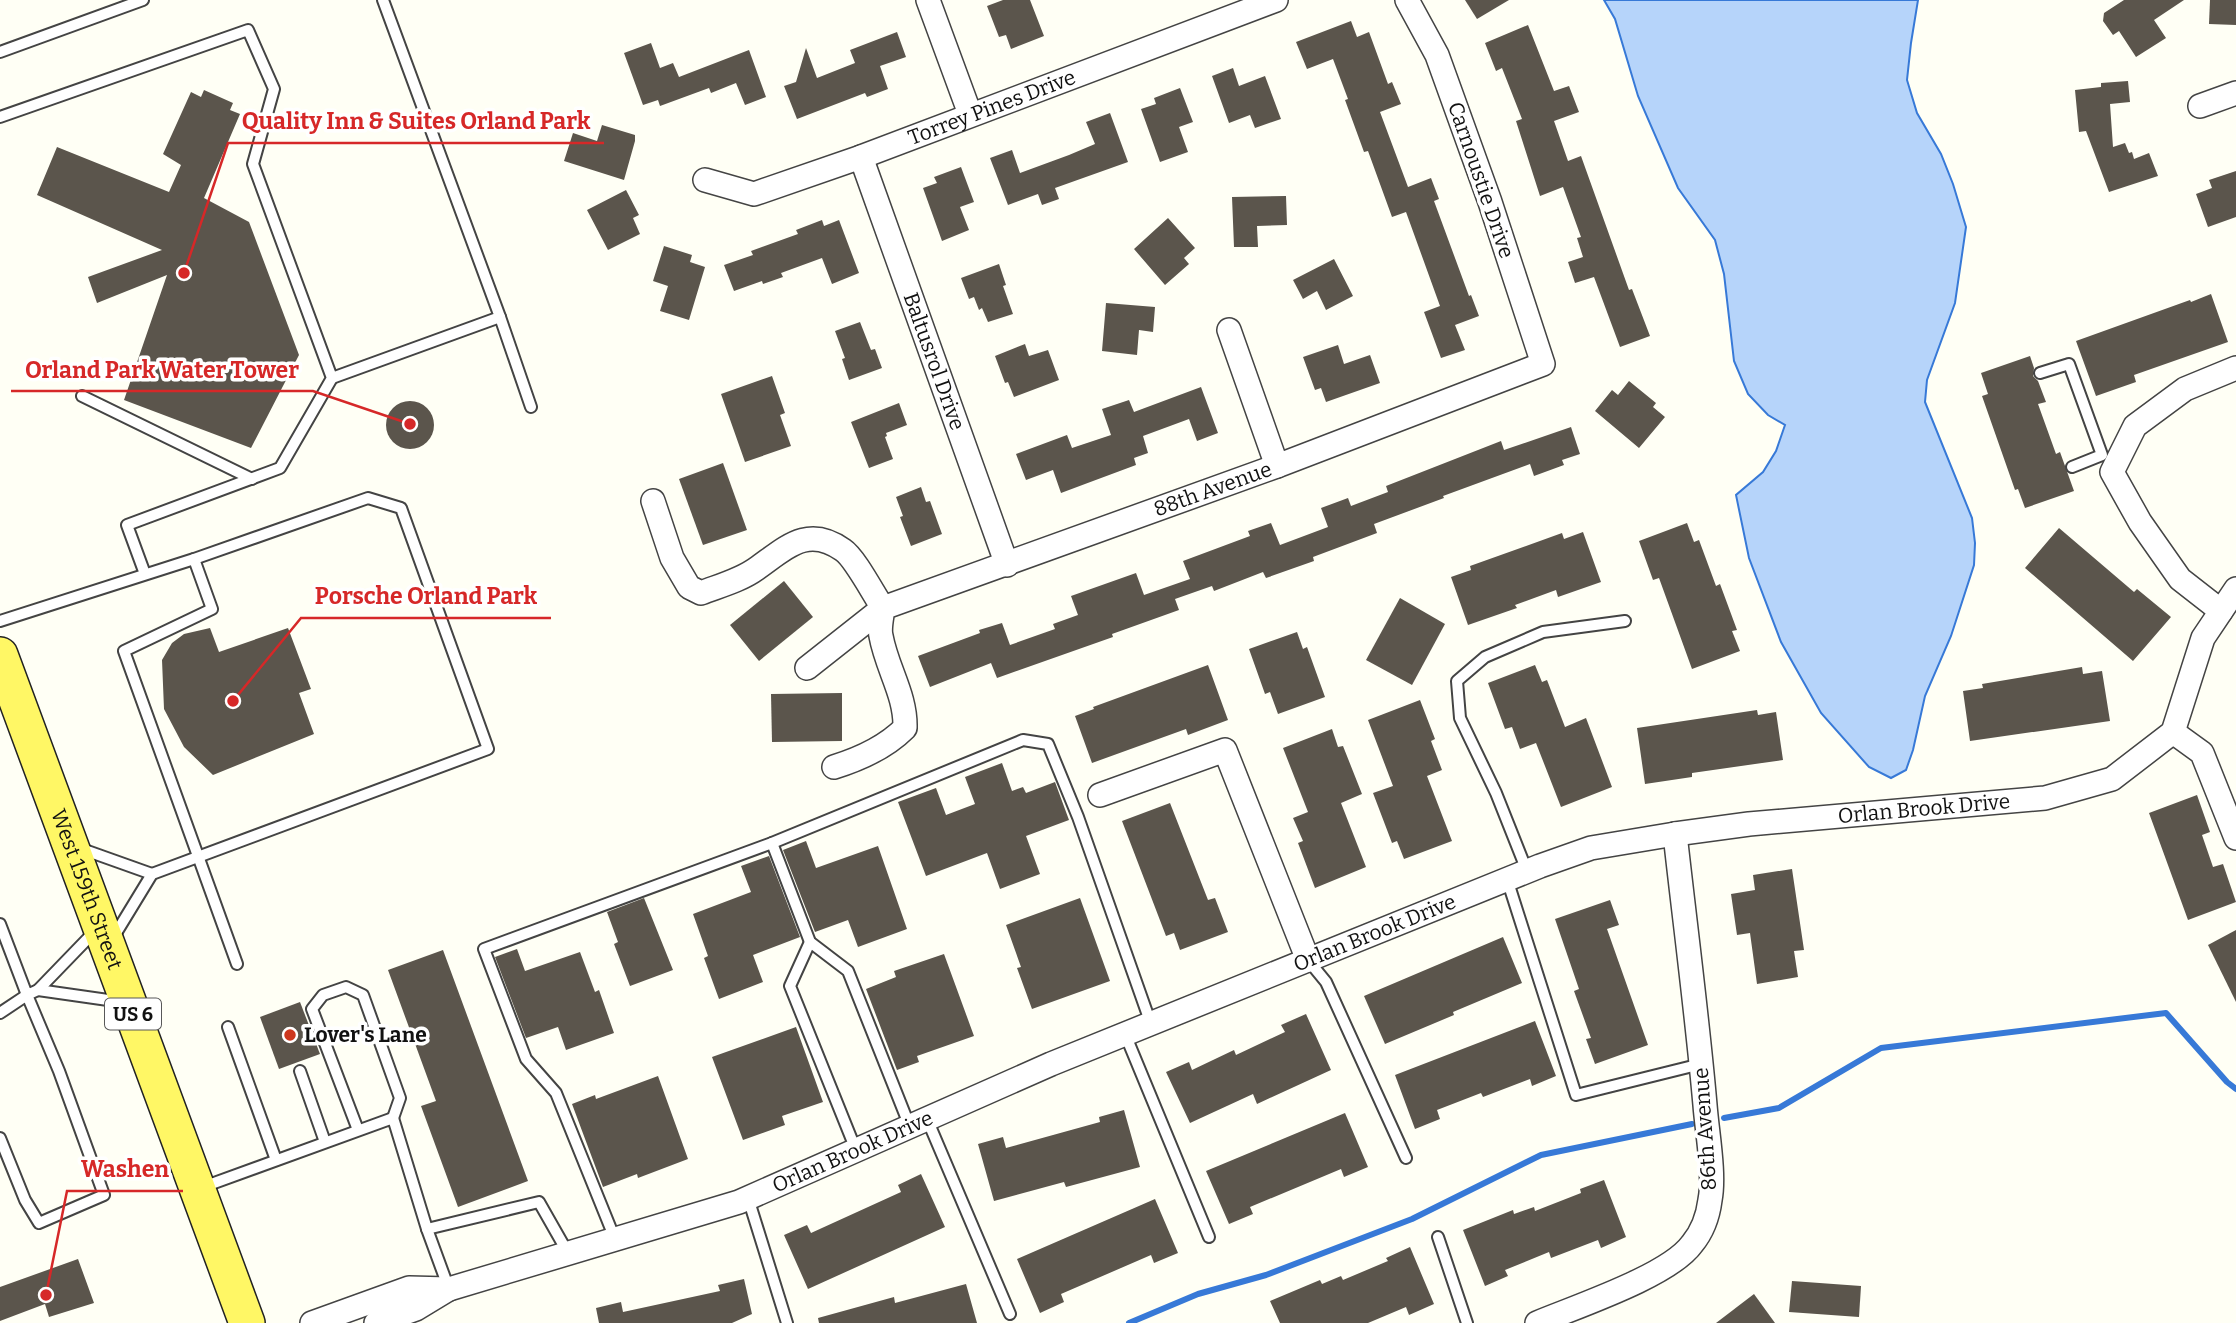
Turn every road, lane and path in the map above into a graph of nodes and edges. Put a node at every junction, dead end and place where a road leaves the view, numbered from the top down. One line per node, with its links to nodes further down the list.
1 (143, 0): 6 (lane)
2 (383, 0): 13 (lane)
3 (928, 0): 9 (street)
4 (1276, 0): 9 (street, Torrey Pines Drive)
5 (1407, 0): 15 (street, Carnoustie Drive)
6 (0, 52)
7 (2236, 93): 8 (street)
8 (2200, 106)
9 (970, 114): 11 (street, Torrey Pines Drive)
10 (0, 117): 18 (lane)
11 (861, 157): 12 (street, Torrey Pines Drive); 27 (street, Baltusrol Drive)
12 (705, 180)
13 (500, 317): 18 (lane); 20 (lane)
14 (1230, 330): 22 (street)
15 (1543, 364): 22 (street, 88th Avenue)
16 (2236, 368): 21 (street)
17 (2040, 373): 21 (lane)
18 (332, 378): 24 (lane)
19 (82, 396): 24 (lane)
20 (531, 407)
21 (2109, 460): 23 (lane); 31 (street)
22 (1277, 466): 27 (street, 88th Avenue)
23 (2071, 467)
24 (252, 479): 28 (lane)
25 (653, 501): 30 (street)
26 (194, 559): 28 (lane); 43 (lane); 43 (lane)
27 (1007, 565): 30 (street, 88th Avenue)
28 (145, 574): 32 (lane)
29 (2236, 589): 31 (street)
30 (883, 608): 35 (street, 88th Avenue); 37 (street)
31 (2221, 611): 36 (street)
32 (0, 621)
33 (1625, 621): 45 (lane)
34 (0, 655): 42 (main road, West 159th Street / US 6)
35 (807, 668)
36 (2173, 732): 39 (street, Orlan Brook Drive); 40 (street)
37 (834, 767)
38 (1100, 795): 49 (street)
39 (1675, 834): 45 (street, Orlan Brook Drive); 58 (street, 86th Avenue)
40 (2236, 838)
41 (772, 844): 48 (lane); 55 (lane); 73 (lane)
42 (70, 845): 44 (lane); 47 (main road, West 159th Street / US 6)
43 (199, 857): 44 (lane); 50 (lane)
44 (152, 874): 47 (lane)
45 (1517, 875): 49 (street, Orlan Brook Drive); 58 (lane)
46 (0, 924): 52 (lane)
47 (104, 937): 51 (lane); 53 (main road, West 159th Street / US 6)
48 (810, 942): 61 (lane); 65 (lane)
49 (1308, 960): 55 (street, Orlan Brook Drive); 66 (lane)
50 (237, 964)
51 (38, 990): 52 (lane); 53 (lane)
52 (26, 995): 54 (lane); 63 (lane)
53 (129, 1003): 68 (main road, West 159th Street / US 6)
54 (0, 1013)
55 (1151, 1024): 57 (street, Orlan Brook Drive)
56 (228, 1027): 67 (lane)
57 (1125, 1034): 61 (street, Orlan Brook Drive); 71 (lane)
58 (1701, 1064): 82 (street, 86th Avenue)
59 (300, 1071): 64 (lane)
60 (393, 1118): 62 (lane); 62 (lane); 70 (lane)
61 (918, 1123): 65 (street, Orlan Brook Drive); 76 (lane)
62 (358, 1130): 64 (lane)
63 (0, 1138)
64 (325, 1142): 67 (lane)
65 (856, 1150): 69 (street, Orlan Brook Drive)
66 (1406, 1158)
67 (276, 1160): 68 (lane)
68 (197, 1189): 77 (main road, West 159th Street / US 6)
69 (748, 1198): 73 (street, Orlan Brook Drive); 80 (lane)
70 (427, 1229): 74 (lane); 75 (lane)
71 (1209, 1237)
72 (1438, 1237): 81 (lane)
73 (615, 1239): 74 (street, Orlan Brook Drive)
74 (568, 1253): 75 (street, Orlan Brook Drive)
75 (449, 1289): 78 (street, Orlan Brook Drive); 79 (street, Orlan Brook Drive)
76 (1010, 1314)
77 (247, 1323)
78 (312, 1323)
79 (376, 1323)
80 (787, 1323)
81 (1467, 1323)
82 (1537, 1323)

